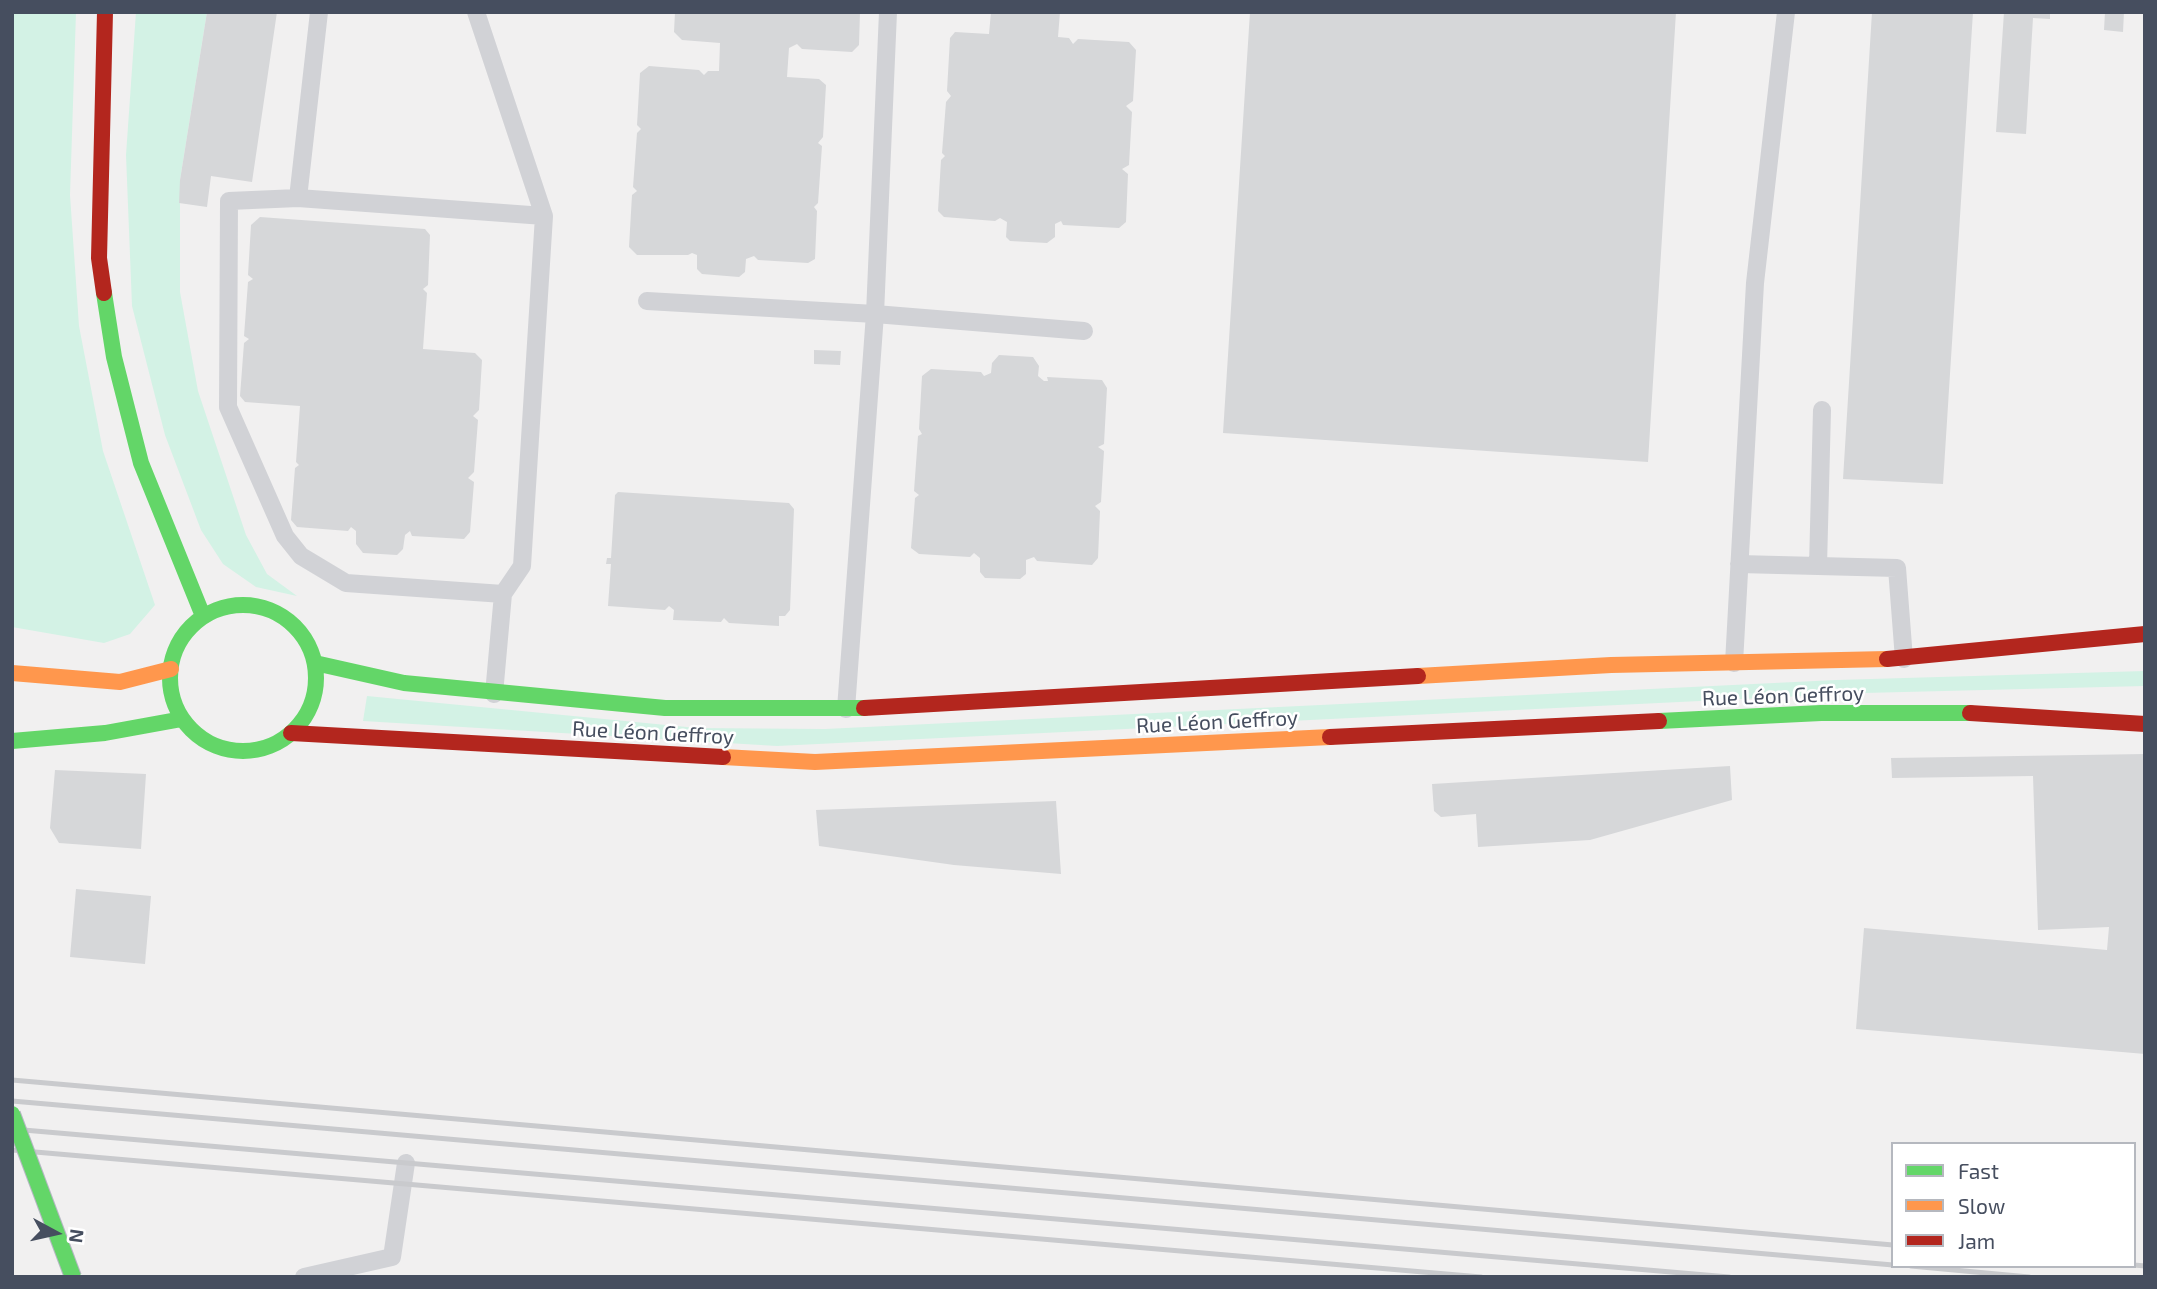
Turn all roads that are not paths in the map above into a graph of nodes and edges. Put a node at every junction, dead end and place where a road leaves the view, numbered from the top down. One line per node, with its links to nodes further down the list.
1 (105, 12): 15 (main road)
2 (320, 12): 6 (lane)
3 (476, 12): 7 (lane)
4 (888, 12): 9 (lane)
5 (1786, 12): 12 (lane)
6 (298, 198): 7 (lane); 14 (lane)
7 (544, 216): 14 (lane)
8 (646, 301): 9 (lane)
9 (874, 314): 10 (lane); 23 (lane)
10 (1084, 331)
11 (1822, 410): 13 (lane)
12 (1739, 564): 13 (lane); 19 (lane)
13 (1818, 566): 17 (lane)
14 (503, 594): 22 (lane)
15 (203, 616): 18 (main road); 20 (main road)
16 (2145, 634): 17 (main road, Rue Léon Geffroy)
17 (1904, 659): 19 (main road, Rue Léon Geffroy)
18 (315, 663): 22 (main road, Rue Léon Geffroy); 26 (main road)
19 (1734, 663): 23 (main road, Rue Léon Geffroy)
20 (171, 668): 21 (main road); 24 (main road)
21 (12, 673)
22 (494, 694): 23 (main road, Rue Léon Geffroy)
23 (846, 709)
24 (183, 719): 26 (main road); 27 (main road)
25 (2145, 724): 26 (main road, Rue Léon Geffroy)
26 (291, 733)
27 (12, 741)
28 (12, 1114): 30 (main road, bridge)
29 (406, 1163): 31 (lane)
30 (72, 1277)
31 (304, 1277)

